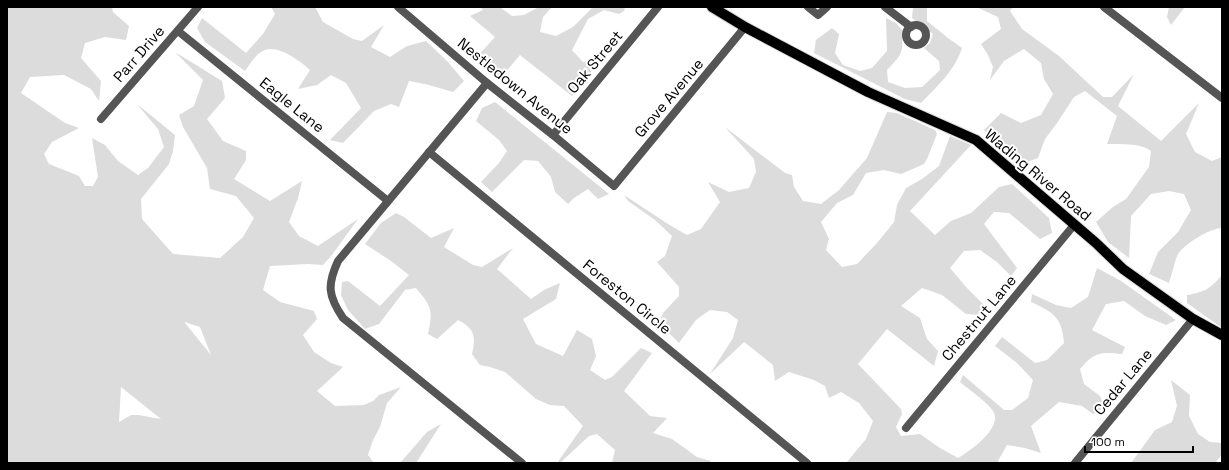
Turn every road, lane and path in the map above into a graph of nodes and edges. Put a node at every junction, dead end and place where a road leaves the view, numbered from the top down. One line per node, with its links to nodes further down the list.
1 (198, 7): 11 (street, Parr Drive)
2 (398, 7): 12 (street, Nestledown Avenue)
3 (658, 7): 15 (street, Oak Street)
4 (712, 7): 9 (main road, Wading River Road)
5 (808, 7): 6 (street)
6 (827, 7)
7 (885, 7): 10 (street)
8 (1104, 7): 13 (street)
9 (745, 27): 17 (street, Grove Avenue); 19 (main road, Wading River Road)
10 (910, 27)
11 (178, 31): 14 (street, Parr Drive); 18 (street, Eagle Lane)
12 (487, 83): 15 (street, Nestledown Avenue); 16 (street)
13 (1222, 98)
14 (101, 119)
15 (552, 135): 17 (street, Nestledown Avenue)
16 (429, 152): 18 (street); 24 (street, Foreston Circle)
17 (614, 186)
18 (388, 201): 23 (street)
19 (1074, 225): 20 (main road, Wading River Road); 22 (street, Chestnut Lane)
20 (1193, 320): 21 (main road, Wading River Road); 25 (street, Cedar Lane)
21 (1222, 335)
22 (906, 428)
23 (522, 463)
24 (807, 463)
25 (1075, 463)

